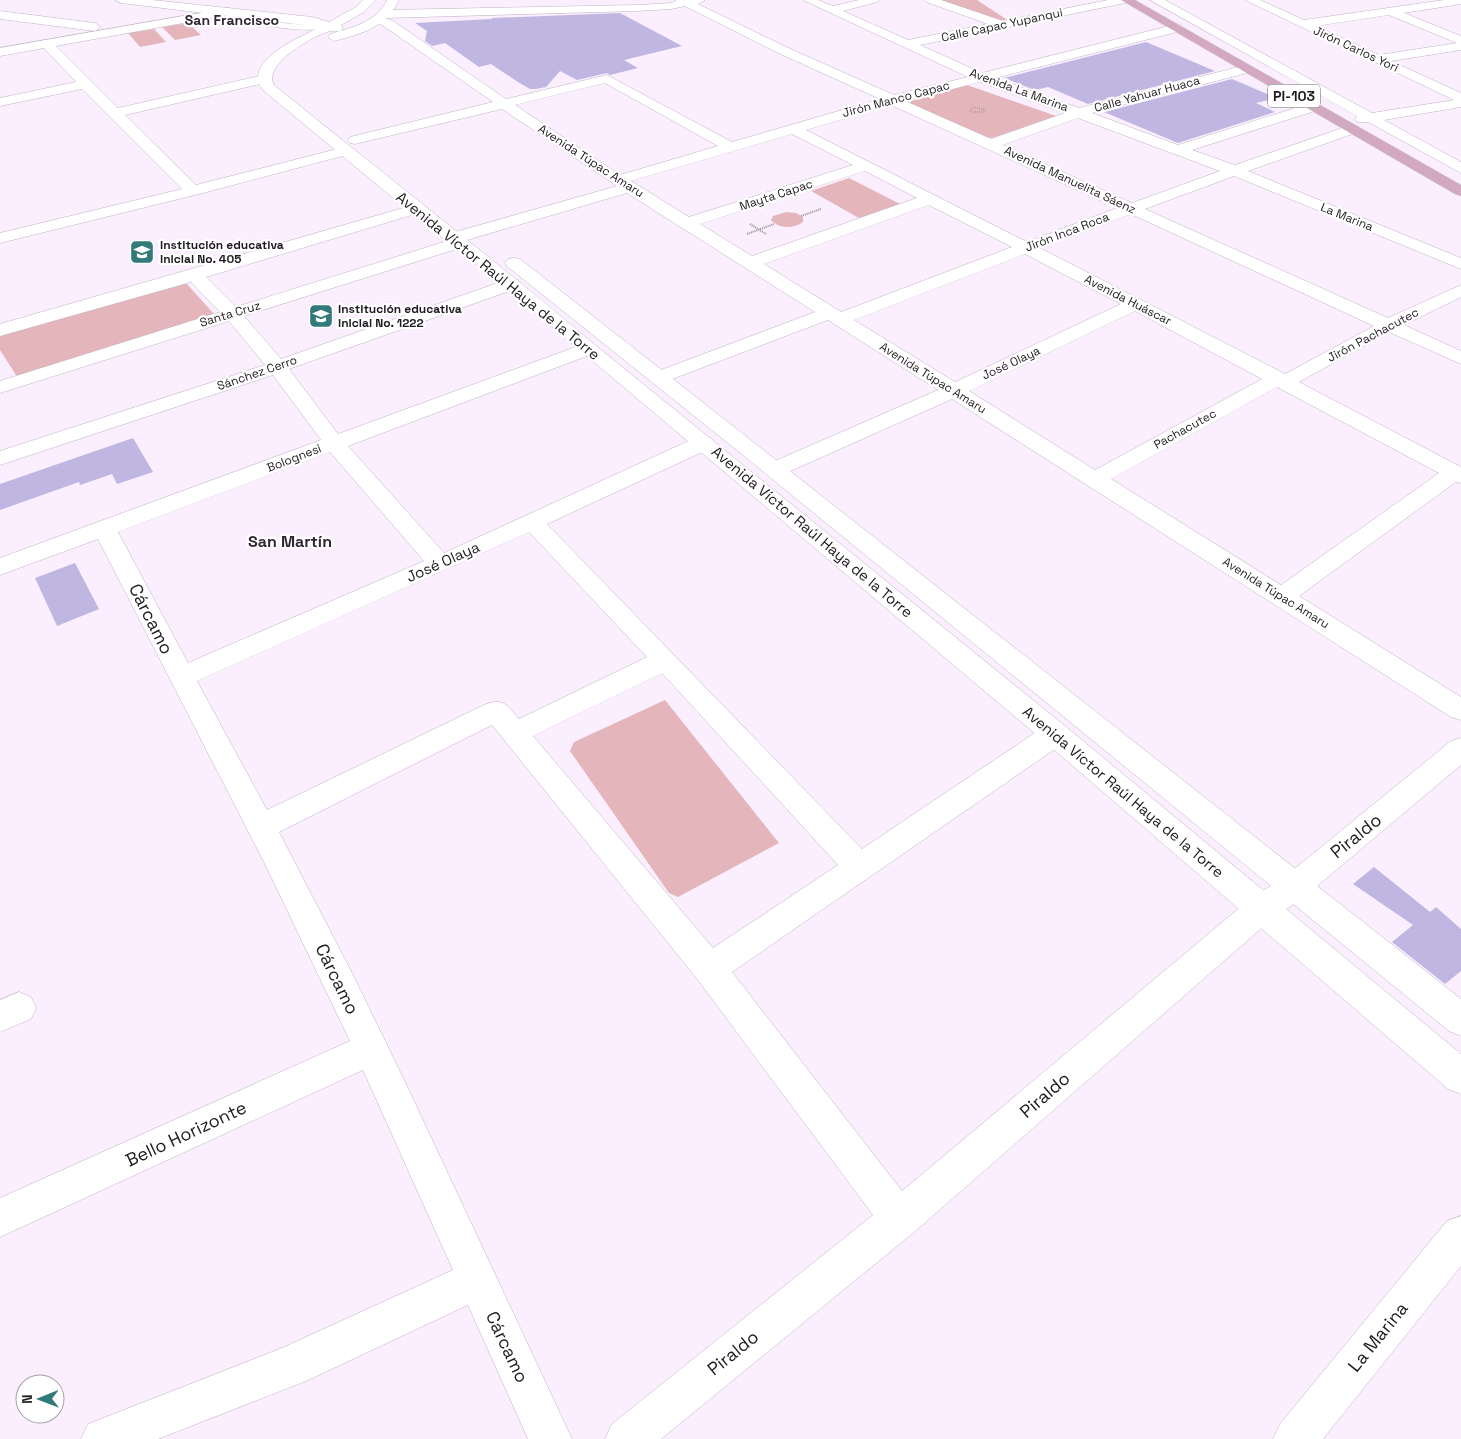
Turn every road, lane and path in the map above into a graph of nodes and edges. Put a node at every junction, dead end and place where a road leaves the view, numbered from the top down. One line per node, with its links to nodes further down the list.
1 (121, 0): 20 (street)
2 (188, 0): 24 (street)
3 (370, 0): 24 (street, Avenida Víctor Raúl Haya de la Torre)
4 (393, 0): 24 (street)
5 (501, 0): 21 (street)
6 (809, 0): 19 (street, Avenida La Marina)
7 (873, 0): 19 (street)
8 (930, 0): 25 (street)
9 (1156, 0): 10 (street, Calle Capac Yupanqui); 13 (street, Calle Capac Yupanqui); 52 (street)
10 (1162, 0)
11 (1251, 0): 26 (street, Jirón Carlos Yori)
12 (689, 1): 16 (street); 43 (street, Avenida Manuelita Sáenz)
13 (1129, 1): 25 (street, Calle Capac Yupanqui); 27 (main road, PI-103)
14 (1461, 1): 22 (street)
15 (16, 3): 18 (street)
16 (591, 5): 21 (street)
17 (995, 9): 25 (street)
18 (0, 10)
19 (832, 10): 33 (street, Avenida La Marina)
20 (229, 12): 24 (street); 28 (street)
21 (497, 12): 24 (street)
22 (1391, 12): 26 (street); 30 (street)
23 (0, 15): 28 (street)
24 (362, 21): 29 (street, Avenida Túpac Amaru); 29 (street, Avenida Túpac Amaru); 40 (street, Avenida Víctor Raúl Haya de la Torre); 56 (street, Avenida Víctor Raúl Haya de la Torre)
25 (1010, 24): 33 (street, Calle Capac Yupanqui)
26 (1304, 24): 37 (street, Jirón Carlos Yori)
27 (1176, 28): 38 (main road, PI-103); 39 (street, Jirón Manco Capac)
28 (122, 30): 32 (street)
29 (410, 38): 46 (street, Avenida Túpac Amaru)
30 (1461, 40)
31 (0, 44): 35 (street)
32 (47, 44): 35 (street); 41 (street)
33 (908, 44): 39 (street, Avenida La Marina)
34 (1461, 46): 37 (street)
35 (27, 47): 36 (street)
36 (0, 52)
37 (1378, 59): 42 (street, Jirón Carlos Yori)
38 (1246, 69): 47 (main road, PI-103); 49 (street, Calle Yahuar Huaca)
39 (980, 77): 43 (street, Jirón Manco Capac); 49 (street, Avenida La Marina)
40 (264, 79): 50 (street); 56 (street, Avenida Víctor Raúl Haya de la Torre)
41 (85, 84): 44 (street); 50 (street)
42 (1461, 98)
43 (892, 100): 54 (street, Jirón Manco Capac); 55 (street, Avenida Manuelita Sáenz)
44 (0, 102)
45 (1461, 102): 52 (street, Jirón Inca Roca)
46 (504, 104): 56 (street); 57 (street); 63 (street, Avenida Túpac Amaru)
47 (1313, 107): 53 (main road, PI-103); 58 (street)
48 (971, 112): 48 (path); 51 (path)
49 (1081, 112): 55 (street, Calle Yahuar Huaca); 58 (street, Avenida La Marina)
50 (116, 113): 64 (street)
51 (962, 114)
52 (1368, 118): 53 (street, Jirón Inca Roca); 60 (street)
53 (1347, 126): 61 (street, Jirón Inca Roca); 62 (main road, PI-103)
54 (792, 128): 57 (street, Jirón Manco Capac); 59 (street, Avenida Huáscar)
55 (992, 144): 67 (street, Avenida Manuelita Sáenz)
56 (350, 146): 64 (street); 68 (street, Avenida Víctor Raúl Haya de la Torre); 73 (street, Avenida Víctor Raúl Haya de la Torre)
57 (729, 146): 63 (street, Jirón Manco Capac)
58 (1179, 149): 61 (street, Avenida La Marina)
59 (866, 166): 66 (street, Avenida Huáscar); 72 (street, Mayta Capac)
60 (1461, 169): 62 (street)
61 (1233, 170): 67 (street, Jirón Inca Roca); 78 (street, La Marina)
62 (1433, 175): 65 (main road, PI-103)
63 (624, 184): 72 (street, Avenida Túpac Amaru); 73 (street, Santa Cruz)
64 (193, 191): 74 (street)
65 (1461, 191)
66 (930, 199): 75 (street); 76 (street, Avenida Huáscar)
67 (1131, 207): 76 (street, Jirón Inca Roca); 85 (street, Avenida Manuelita Sáenz)
68 (416, 209): 73 (street, Avenida Víctor Raúl Haya de la Torre); 79 (street)
69 (821, 209): 70 (path)
70 (801, 216)
71 (743, 220): 75 (path)
72 (687, 223): 77 (street, Avenida Túpac Amaru)
73 (463, 237): 80 (street, Avenida Víctor Raúl Haya de la Torre); 83 (street, Santa Cruz); 90 (street, Avenida Víctor Raúl Haya de la Torre)
74 (0, 238)
75 (790, 248): 77 (street)
76 (1026, 248): 82 (street, Avenida Huáscar); 84 (street, Jirón Inca Roca)
77 (750, 263): 84 (street, Avenida Túpac Amaru)
78 (1461, 264)
79 (194, 275): 83 (street); 86 (street)
80 (512, 284): 87 (street, Avenida Víctor Raúl Haya de la Torre); 89 (street, Sánchez Cerro)
81 (1461, 290): 85 (street, Jirón Pachacutec)
82 (1136, 304): 92 (street, Avenida Huáscar); 93 (street, José Olaya)
83 (232, 313): 89 (street); 91 (street, Santa Cruz)
84 (835, 316): 90 (street, Jirón Inca Roca); 93 (street, Avenida Túpac Amaru)
85 (1389, 325): 88 (street, Avenida Manuelita Sáenz); 92 (street, Jirón Pachacutec)
86 (0, 330)
87 (588, 349): 94 (street, Avenida Víctor Raúl Haya de la Torre); 95 (street, Bolognesi)
88 (1461, 358)
89 (277, 367): 95 (street); 96 (street, Sánchez Cerro)
90 (660, 377): 97 (street, Avenida Víctor Raúl Haya de la Torre)
91 (3, 380)
92 (1281, 380): 98 (street, Avenida Huáscar); 99 (street, Pachacutec)
93 (953, 390): 97 (street, José Olaya); 99 (street, Avenida Túpac Amaru)
94 (703, 442): 100 (street, José Olaya); 109 (street, Avenida Víctor Raúl Haya de la Torre)
95 (334, 443): 101 (street, Bolognesi); 102 (street)
96 (0, 458)
97 (776, 469): 113 (street, Avenida Víctor Raúl Haya de la Torre)
98 (1458, 474): 104 (street)
99 (1093, 480): 104 (street, Avenida Túpac Amaru)
100 (532, 522): 102 (street, José Olaya); 105 (street)
101 (105, 529): 103 (street, Bolognesi); 106 (street, Cárcamo)
102 (440, 564): 106 (street, José Olaya)
103 (0, 567)
104 (1282, 596): 107 (street, Avenida Túpac Amaru)
105 (665, 660): 108 (street); 112 (street)
106 (181, 677): 111 (street, Cárcamo)
107 (1461, 710)
108 (514, 733): 111 (street); 115 (street)
109 (1055, 734): 112 (street); 114 (street, Avenida Víctor Raúl Haya de la Torre)
110 (1461, 749): 113 (street, Piraldo)
111 (261, 827): 117 (street, Cárcamo)
112 (860, 868): 115 (street)
113 (1293, 888): 114 (street, Piraldo); 116 (street, Avenida Víctor Raúl Haya de la Torre)
114 (1261, 909): 118 (street, Avenida Víctor Raúl Haya de la Torre); 120 (street, Piraldo)
115 (710, 969): 120 (street)
116 (1461, 1020)
117 (371, 1049): 119 (street, Bello Horizonte); 122 (street, Cárcamo)
118 (1461, 1077)
119 (0, 1218)
120 (900, 1219): 125 (street, Piraldo)
121 (1461, 1235): 126 (street, La Marina)
122 (476, 1280): 123 (street); 124 (street, Cárcamo)
123 (103, 1439)
124 (550, 1439)
125 (628, 1439)
126 (1296, 1439)

